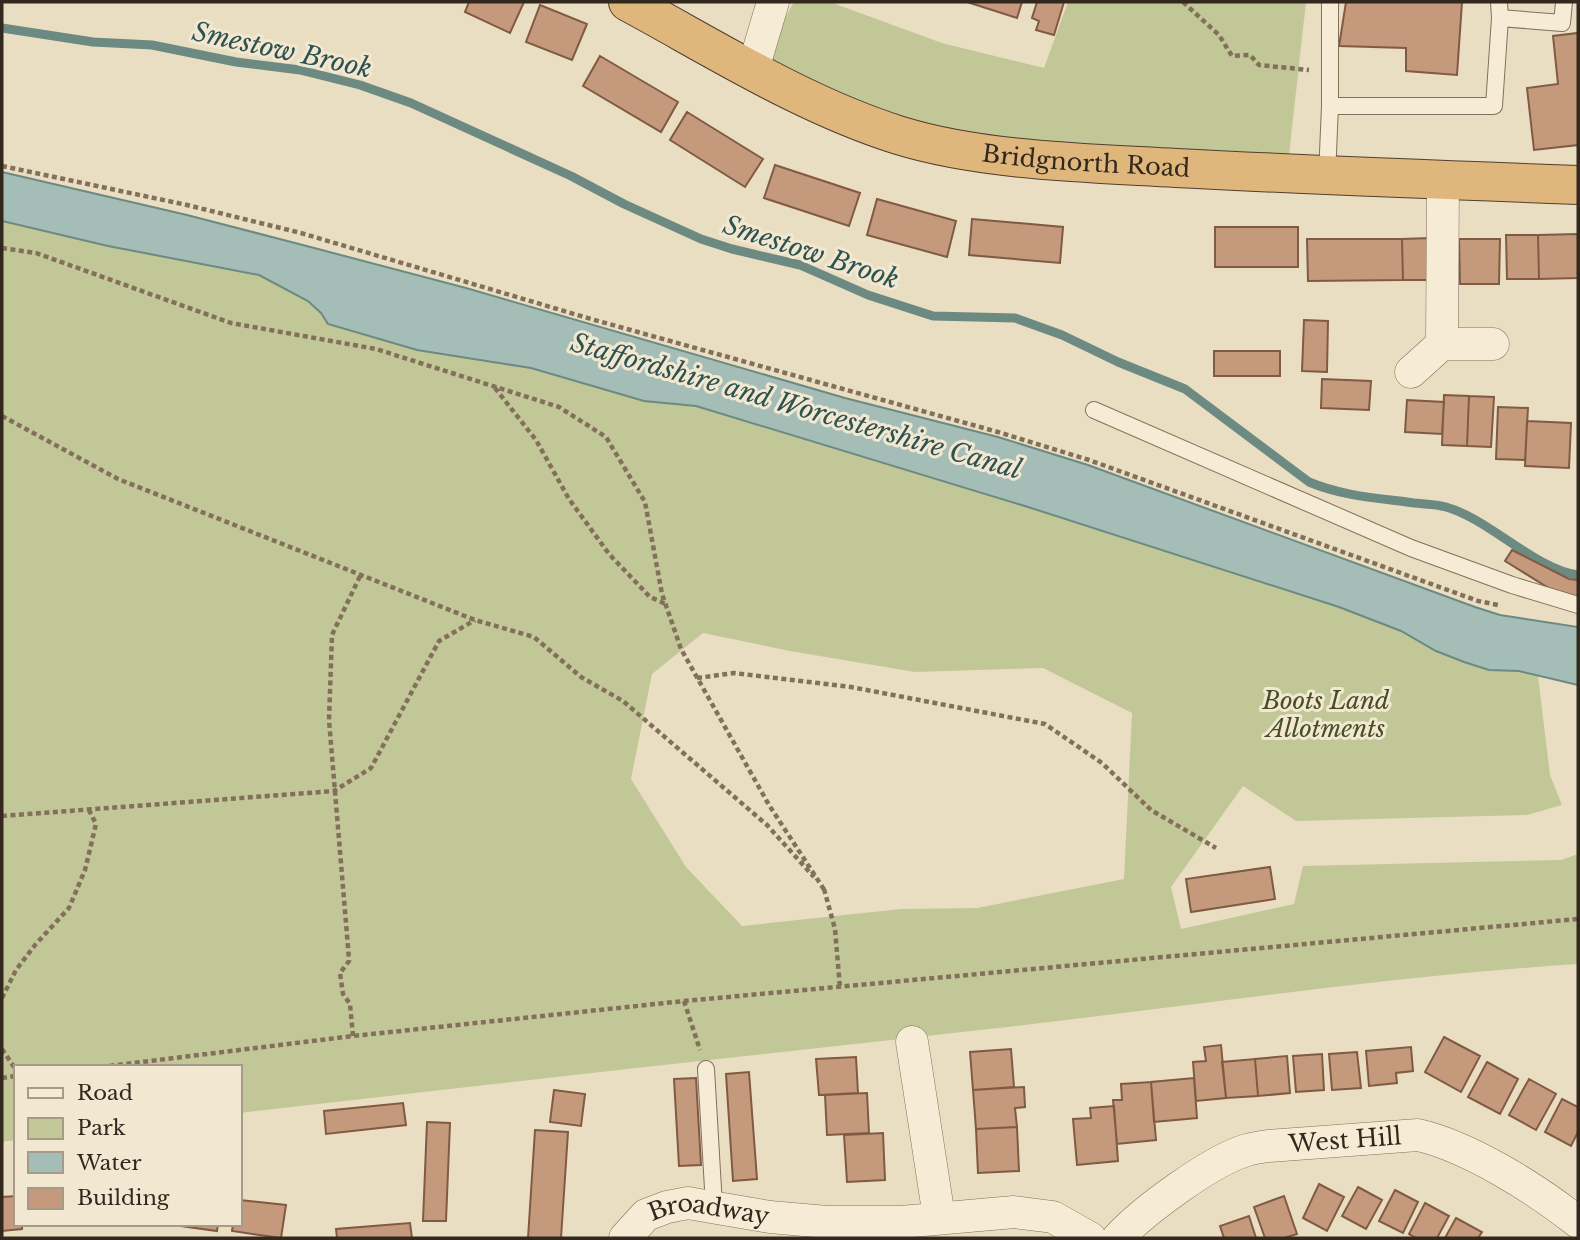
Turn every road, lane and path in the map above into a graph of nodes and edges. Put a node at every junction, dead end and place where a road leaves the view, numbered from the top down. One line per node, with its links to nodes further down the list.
1 (628, 2): 7 (highway, Bridgnorth Road)
2 (773, 2): 7 (street)
3 (1183, 2): 8 (path)
4 (1330, 2): 8 (lane)
5 (1564, 2): 6 (lane)
6 (1499, 10): 9 (lane)
7 (753, 69): 11 (highway, Bridgnorth Road)
8 (1329, 72): 9 (lane)
9 (1330, 106): 11 (lane)
10 (2, 166): 24 (path)
11 (1327, 176): 12 (highway, Bridgnorth Road)
12 (1443, 180): 13 (highway, Bridgnorth Road); 15 (street)
13 (1578, 185)
14 (2, 248): 18 (path)
15 (1442, 344): 16 (street); 17 (street)
16 (1493, 344)
17 (1411, 372)
18 (494, 388): 22 (path); 22 (path)
19 (1094, 410): 23 (lane)
20 (2, 416): 21 (path)
21 (361, 574): 25 (path); 27 (path)
22 (666, 604): 26 (path)
23 (1578, 605)
24 (1500, 606)
25 (475, 620): 27 (path); 31 (path)
26 (697, 678): 30 (path); 31 (path)
27 (334, 791): 28 (path); 36 (path)
28 (89, 810): 29 (path); 34 (path)
29 (2, 816)
30 (1216, 848)
31 (825, 891): 33 (path)
32 (1578, 919): 33 (path)
33 (840, 988): 35 (path)
34 (2, 998)
35 (684, 1001): 36 (path); 41 (path)
36 (353, 1036): 39 (path)
37 (912, 1042): 43 (street)
38 (2, 1049): 40 (path)
39 (117, 1065)
40 (14, 1067)
41 (706, 1069): 42 (lane)
42 (714, 1206): 45 (street, Broadway); 46 (street, Broadway)
43 (939, 1217): 45 (street, Broadway); 47 (street, Broadway)
44 (1578, 1222): 48 (street, West Hill)
45 (900, 1230)
46 (625, 1238)
47 (1090, 1238)
48 (1118, 1238)

